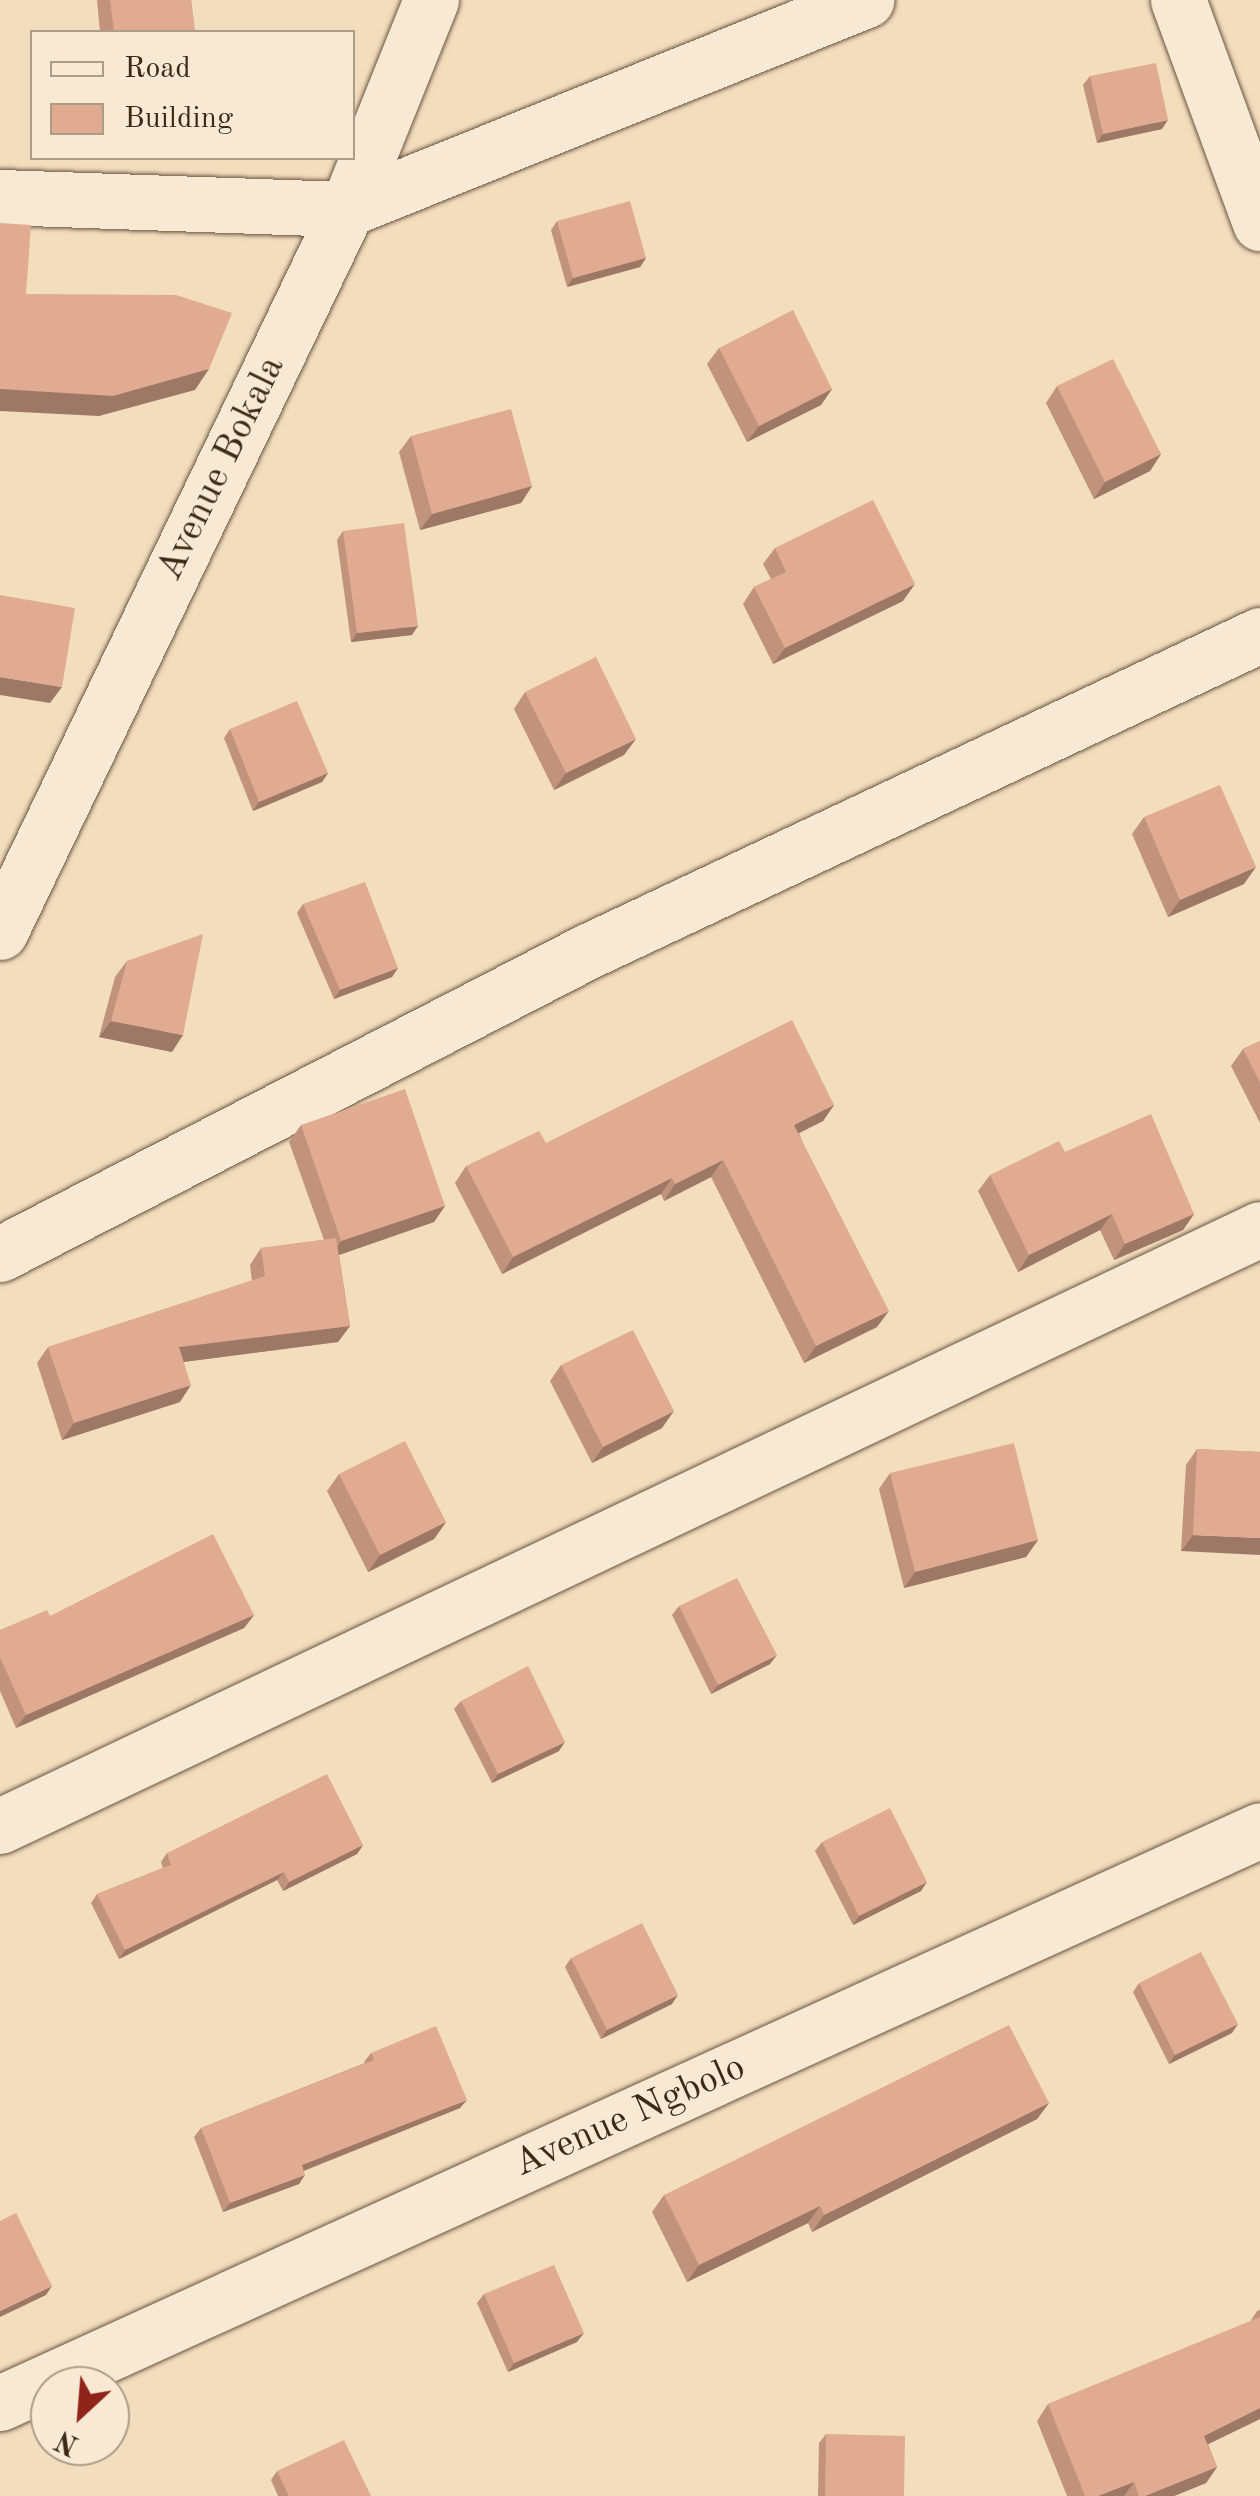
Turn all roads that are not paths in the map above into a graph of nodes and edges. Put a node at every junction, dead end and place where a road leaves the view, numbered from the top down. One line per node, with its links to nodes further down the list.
1 (431, 0): 5 (street, Avenue Bokala)
2 (866, 0): 5 (street)
3 (1178, 0): 6 (street)
4 (0, 197): 5 (street)
5 (348, 209): 8 (street, Avenue Bokala)
6 (1260, 223)
7 (1260, 635): 10 (street)
8 (0, 932)
9 (1260, 1229): 11 (street)
10 (0, 1254)
11 (0, 1826)
12 (1260, 1830): 13 (street, Avenue Ngbolo)
13 (0, 2403)

